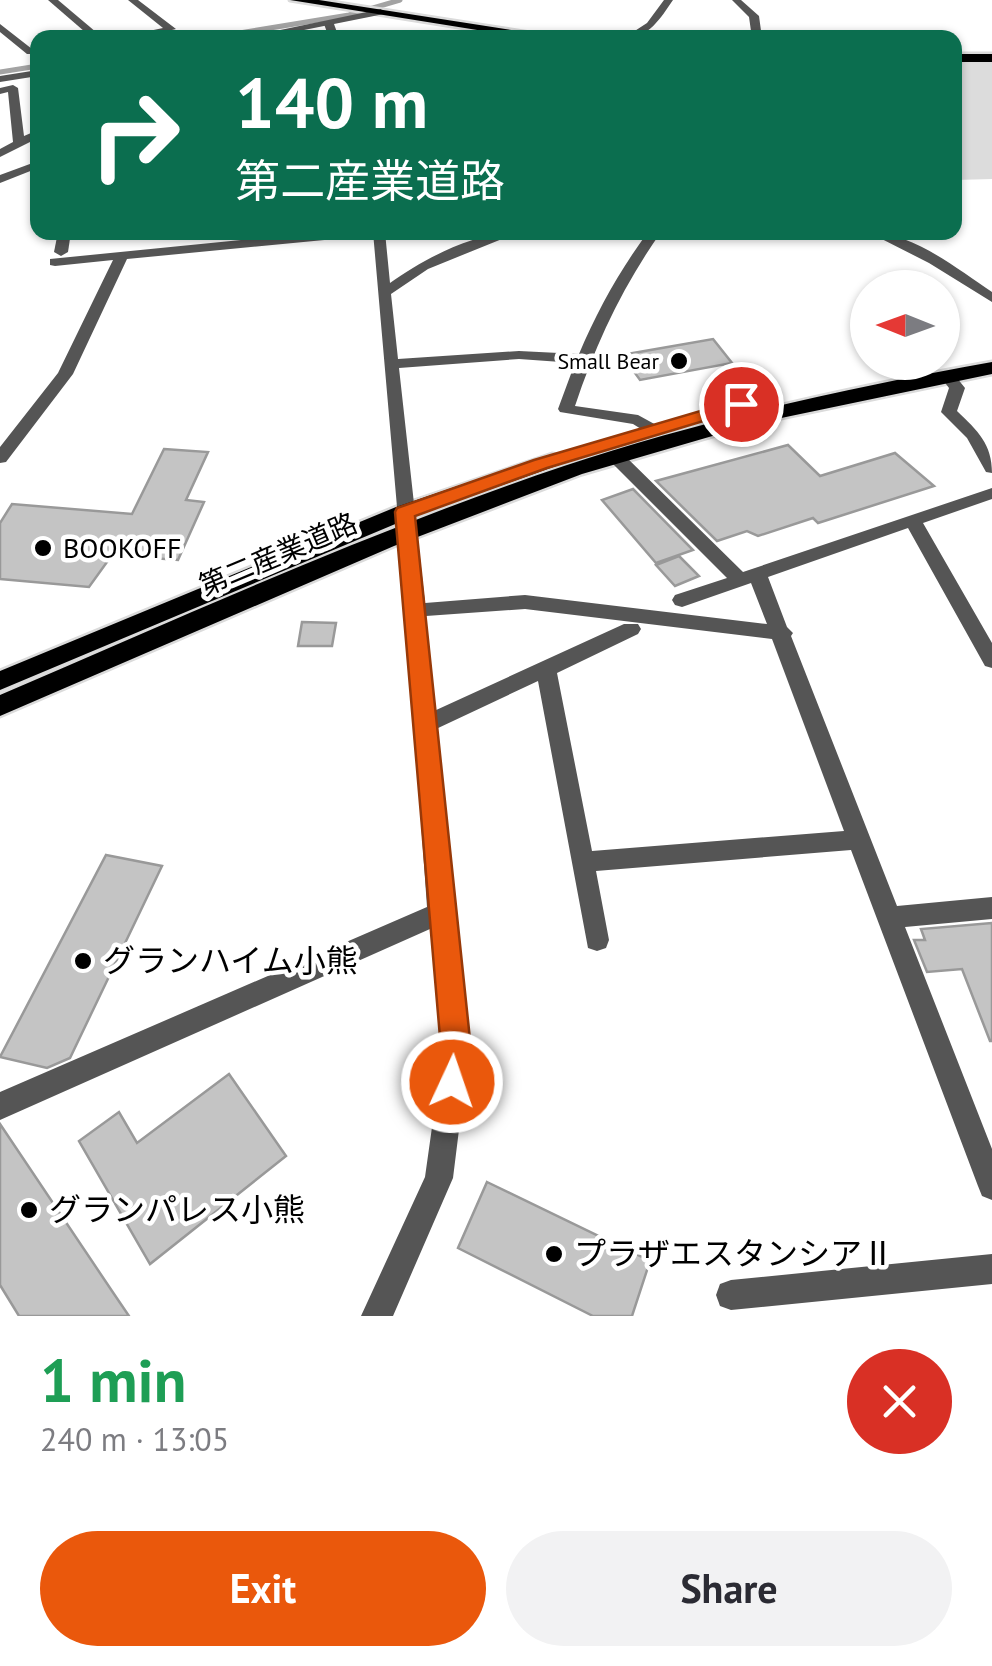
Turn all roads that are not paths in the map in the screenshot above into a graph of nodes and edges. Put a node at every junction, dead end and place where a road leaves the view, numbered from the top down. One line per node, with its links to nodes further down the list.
1 (52, 0): 9 (street)
2 (132, 0): 10 (street)
3 (296, 0): 6 (main road)
4 (669, 0): 14 (street)
5 (736, 0): 15 (street)
6 (376, 12): 7 (street); 13 (main road)
7 (329, 24): 11 (street); 12 (street)
8 (0, 27): 16 (street)
9 (88, 30)
10 (165, 30)
11 (293, 30)
12 (331, 30)
13 (501, 30)
14 (642, 30)
15 (756, 30)
16 (30, 52)
17 (962, 58): 18 (main road)
18 (992, 58)
19 (30, 73): 20 (street)
20 (0, 79)
21 (0, 91): 23 (street)
22 (30, 137): 23 (street)
23 (18, 144): 24 (street)
24 (0, 154)
25 (30, 167): 26 (street)
26 (0, 180)
27 (63, 240): 33 (street)
28 (285, 240): 33 (street)
29 (380, 240): 34 (street)
30 (474, 240): 34 (street)
31 (648, 240): 37 (street)
32 (891, 240): 35 (street)
33 (122, 256): 46 (street)
34 (384, 294): 39 (street)
35 (992, 298)
36 (992, 354): 38 (main road, 第二産業道路)
37 (583, 359): 39 (street); 45 (street)
38 (960, 363)
39 (391, 364): 51 (street)
40 (960, 367): 41 (main road, 第二産業道路)
41 (992, 368)
42 (873, 380): 45 (main road, 第二産業道路)
43 (895, 380): 47 (main road, 第二産業道路)
44 (952, 380): 48 (street)
45 (652, 429): 51 (main road, 第二産業道路)
46 (0, 458)
47 (616, 458): 51 (main road, 第二産業道路); 52 (street)
48 (992, 468)
49 (992, 493): 50 (street)
50 (912, 519): 52 (street); 57 (street)
51 (406, 522): 54 (street); 60 (main road, 第二産業道路); 61 (main road, 第二産業道路)
52 (749, 579): 53 (street); 56 (street)
53 (682, 600)
54 (416, 610): 56 (street); 62 (street)
55 (631, 629): 59 (street)
56 (783, 633): 63 (street)
57 (986, 641): 58 (street)
58 (992, 661)
59 (546, 668): 62 (street); 64 (street)
60 (0, 681)
61 (0, 706)
62 (426, 724): 66 (street)
63 (860, 838): 64 (street); 67 (street)
64 (582, 862): 68 (street)
65 (992, 908): 67 (street)
66 (440, 913): 69 (street); 73 (street)
67 (890, 918): 70 (street)
68 (596, 940)
69 (0, 1106)
70 (992, 1186)
71 (992, 1270): 72 (street)
72 (731, 1295)
73 (378, 1316)

